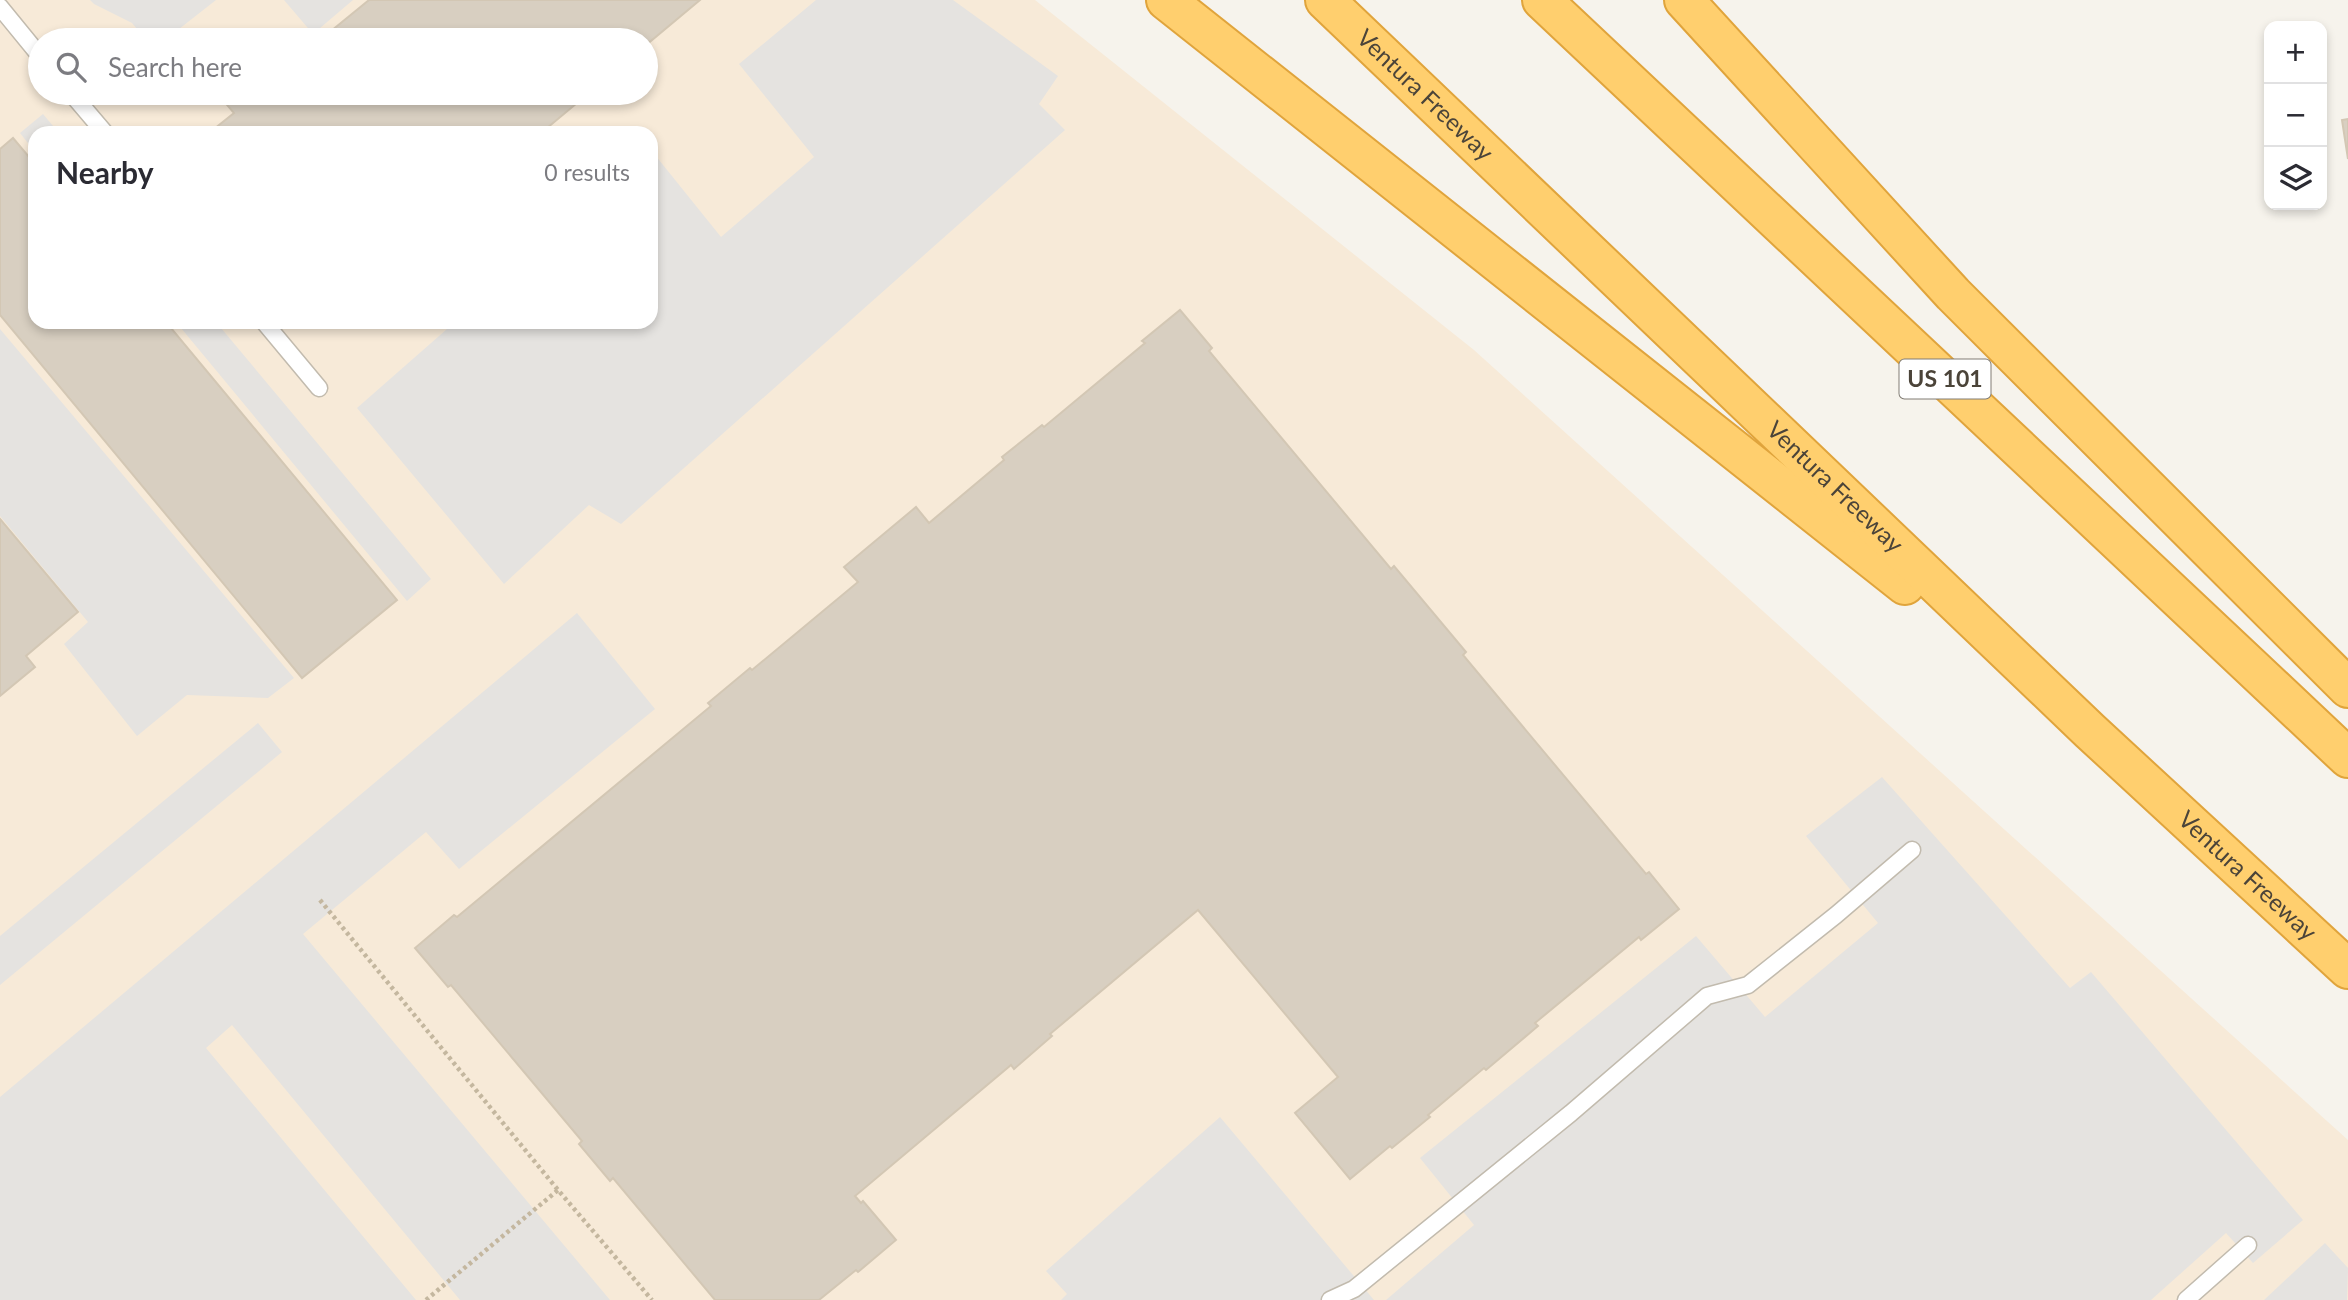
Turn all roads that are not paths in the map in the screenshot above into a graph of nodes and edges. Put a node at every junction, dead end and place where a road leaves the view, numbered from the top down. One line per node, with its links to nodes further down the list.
1 (1166, 0): 12 (highway)
2 (1325, 0): 12 (highway, Ventura Freeway)
3 (1542, 0): 13 (highway, US 101)
4 (1684, 0): 11 (highway)
5 (0, 7): 6 (lane)
6 (28, 41)
7 (81, 105): 8 (lane)
8 (99, 126)
9 (270, 329): 10 (lane)
10 (319, 388)
11 (2348, 688)
12 (2090, 731): 15 (highway, Ventura Freeway)
13 (2348, 758)
14 (1912, 850): 17 (lane)
15 (2348, 969)
16 (2248, 1245): 18 (lane)
17 (1330, 1300)
18 (2186, 1300)

